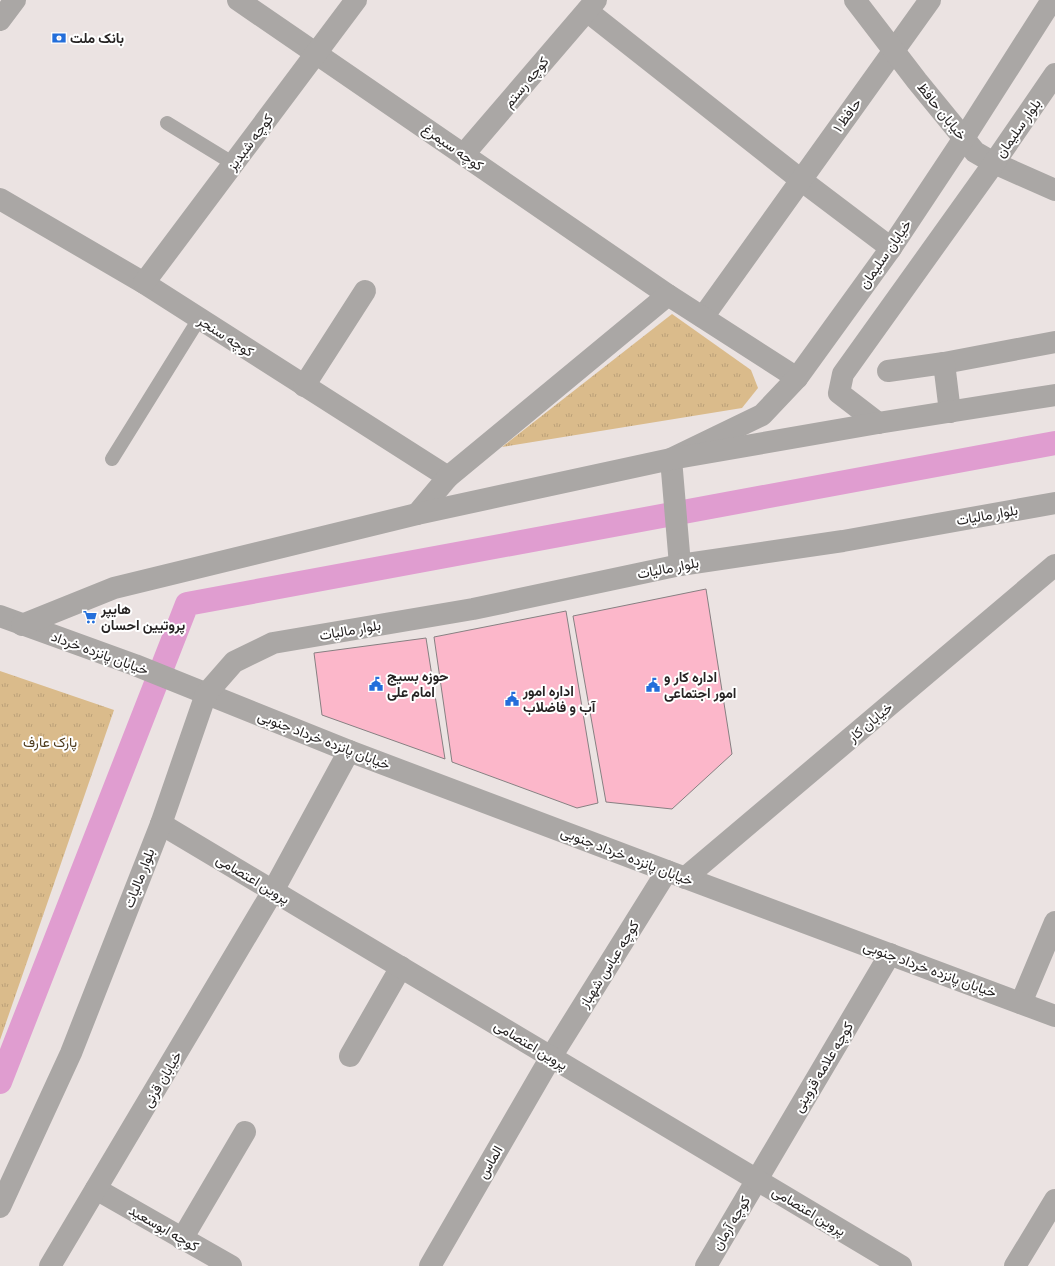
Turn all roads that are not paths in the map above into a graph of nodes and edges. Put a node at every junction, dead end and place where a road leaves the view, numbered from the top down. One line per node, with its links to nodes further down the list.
1 (15, 0): 8 (street)
2 (238, 0): 10 (street, کوچه سیمرغ)
3 (356, 0): 10 (street, کوچه شبدیز)
4 (855, 0): 9 (street, خیابان حافظ)
5 (930, 0): 9 (street, حافظ ۱)
6 (1052, 0): 13 (street, خیابان سلیمان)
7 (592, 5): 14 (street, کوچه رستم); 17 (street)
8 (0, 20)
9 (894, 50): 13 (street, خیابان حافظ); 17 (street, حافظ ۱)
10 (317, 53): 14 (street, کوچه سیمرغ); 16 (street, کوچه شبدیز)
11 (1055, 74): 15 (street, بلوار سلیمان)
12 (167, 123): 16 (lane)
13 (964, 138): 15 (street, خیابان حافظ); 20 (street, خیابان سلیمان)
14 (464, 154): 23 (street, کوچه سیمرغ)
15 (994, 163): 18 (street, خیابان حافظ); 33 (street, بلوار سلیمان)
16 (234, 164): 21 (street, کوچه شبدیز)
17 (801, 180): 20 (street); 24 (street, حافظ ۱)
18 (1055, 190)
19 (0, 199): 21 (street, کوچه سنجر)
20 (890, 248): 29 (street, خیابان سلیمان)
21 (144, 283): 25 (street, کوچه سنجر)
22 (365, 291): 30 (street)
23 (668, 295): 24 (street, کوچه سیمرغ); 36 (street)
24 (702, 317): 29 (street, کوچه سیمرغ)
25 (199, 319): 30 (street, کوچه سنجر); 34 (lane)
26 (1055, 342): 27 (street)
27 (944, 363): 28 (street); 32 (street)
28 (888, 371)
29 (797, 378): 35 (street, خیابان سلیمان)
30 (304, 386): 36 (street, کوچه سنجر)
31 (1055, 395): 32 (street)
32 (950, 412): 33 (street)
33 (878, 423): 35 (street)
34 (112, 459)
35 (671, 459): 38 (street); 39 (street)
36 (448, 477): 38 (street)
37 (1055, 503): 39 (street, بلوار مالیات)
38 (417, 514): 42 (street)
39 (680, 565): 43 (street, بلوار مالیات)
40 (1055, 565): 46 (street, خیابان کار)
41 (0, 616): 42 (street, خیابان پانزده خرداد)
42 (22, 625): 43 (street, خیابان پانزده خرداد)
43 (203, 693): 44 (street, خیابان پانزده خرداد جنوبی); 45 (street, بلوار مالیات)
44 (350, 751): 46 (street, خیابان پانزده خرداد جنوبی); 47 (street, خیابان قرنی)
45 (161, 824): 47 (street, پروین اعتصامی); 59 (street, بلوار مالیات)
46 (676, 874): 49 (street, خیابان پانزده خرداد جنوبی); 54 (street, کوچه عباس شهباز)
47 (273, 891): 50 (street, پروین اعتصامی); 57 (street, خیابان قرنی)
48 (1055, 922): 51 (street)
49 (890, 954): 51 (street, خیابان پانزده خرداد جنوبی); 56 (street, کوچه علامه قزوینی)
50 (401, 967): 53 (street); 54 (street, پروین اعتصامی)
51 (1021, 1003): 52 (street, خیابان پانزده خرداد جنوبی)
52 (1055, 1016)
53 (350, 1056)
54 (551, 1057): 56 (street, پروین اعتصامی); 63 (street, الماس)
55 (245, 1132): 60 (street)
56 (757, 1180): 64 (street, کوچه آرمان); 65 (street, پروین اعتصامی)
57 (96, 1189): 60 (street, کوچه ابوسعید); 61 (street, خیابان قرنی)
58 (1055, 1200): 66 (street)
59 (0, 1207)
60 (182, 1239): 62 (street, کوچه ابوسعید)
61 (50, 1266)
62 (231, 1266)
63 (430, 1266)
64 (706, 1266)
65 (901, 1266)
66 (1015, 1266)

